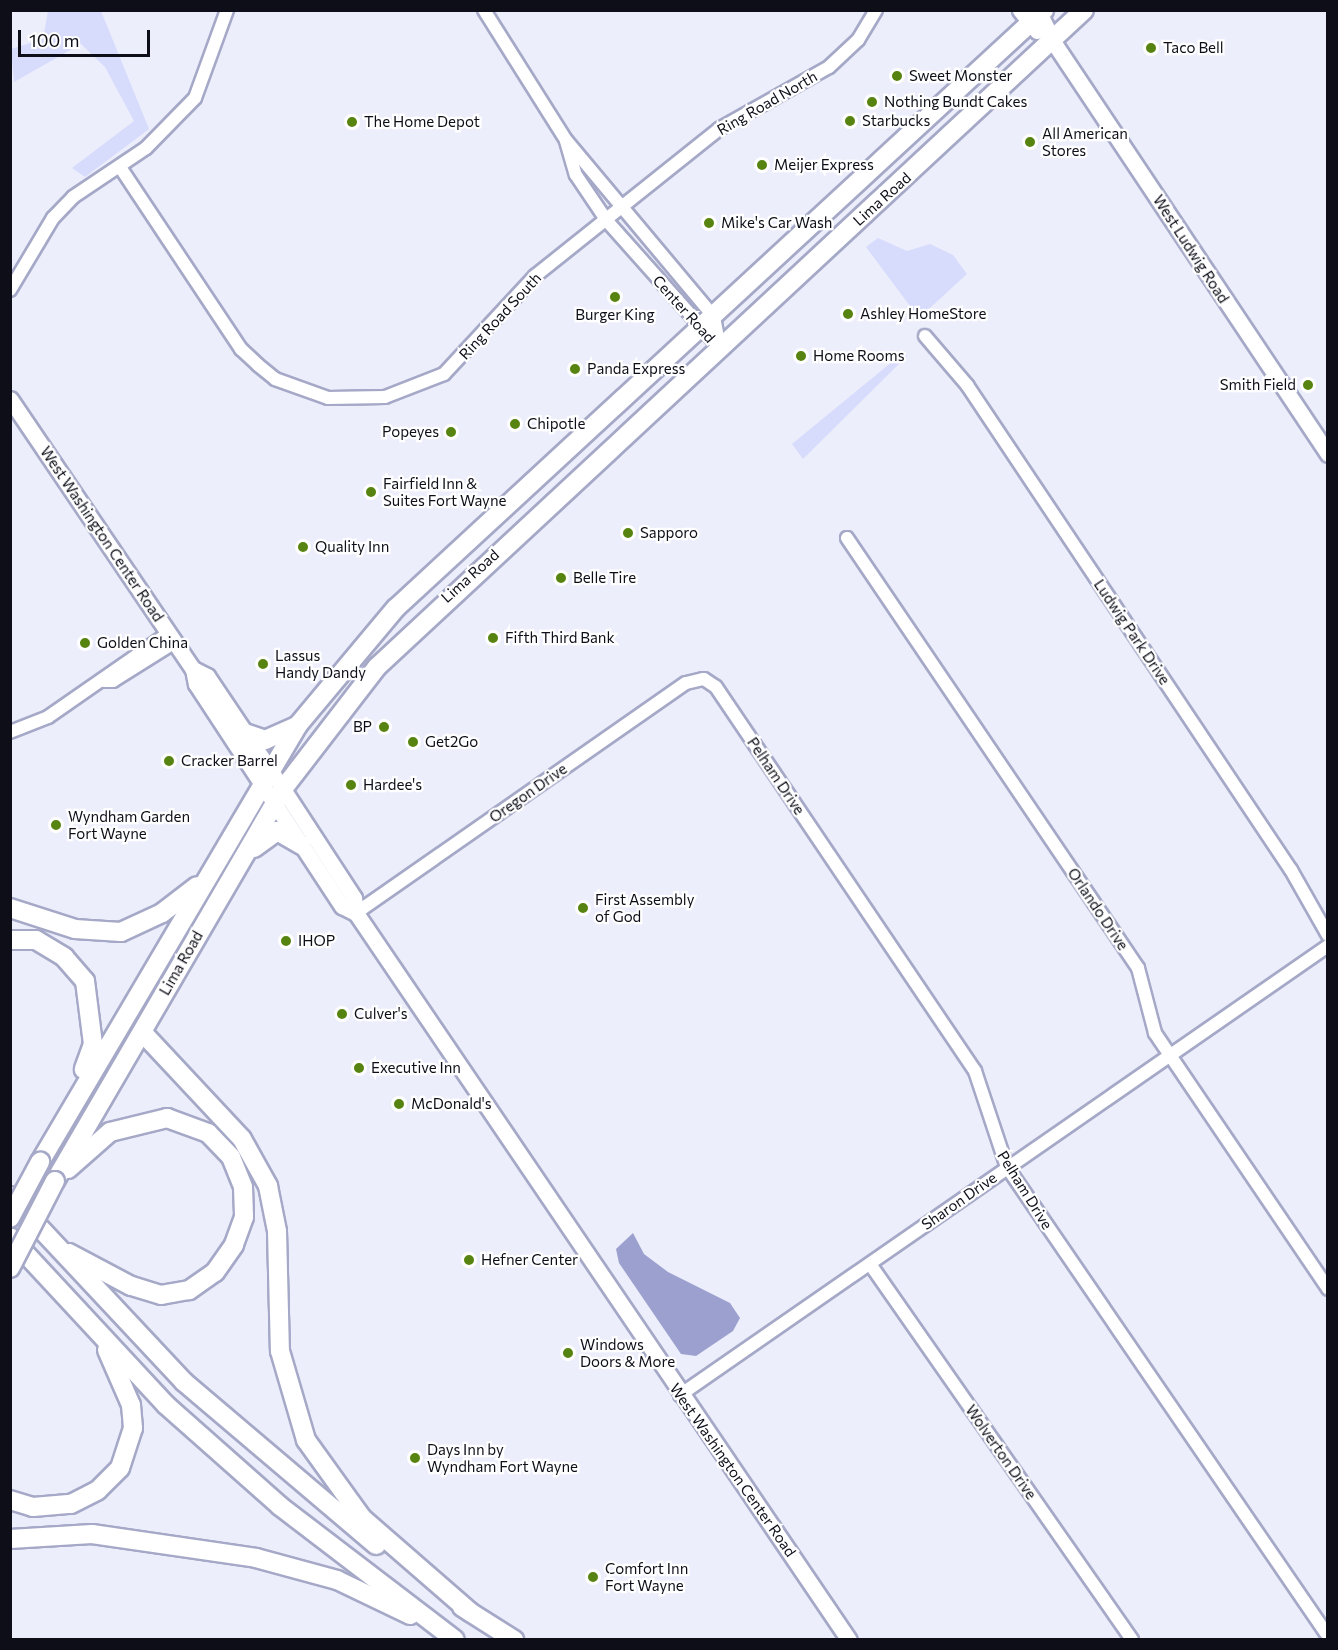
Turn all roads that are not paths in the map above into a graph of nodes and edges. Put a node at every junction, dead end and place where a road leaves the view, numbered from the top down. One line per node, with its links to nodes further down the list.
1 (227, 10): 8 (street)
2 (484, 10): 7 (street, Center Road)
3 (876, 10): 9 (street, Ring Road North)
4 (1084, 10): 6 (highway, Lima Road)
5 (1034, 14): 6 (main road, West Ludwig Road); 12 (highway, Lima Road)
6 (1054, 44): 14 (highway, Lima Road); 16 (main road, West Ludwig Road)
7 (566, 140): 9 (street, Center Road); 10 (street, Center Road)
8 (120, 167): 10 (street, Ring Road South); 11 (street)
9 (621, 210): 10 (street, Ring Road South); 12 (street, Center Road)
10 (607, 221): 12 (street, Center Road)
11 (10, 290)
12 (707, 323): 14 (street, Center Road); 14 (street, Center Road); 21 (highway, Lima Road)
13 (925, 336): 31 (street, Ludwig Park Drive)
14 (720, 348): 25 (highway, Lima Road)
15 (10, 399): 18 (main road, West Washington Center Road)
16 (1328, 454)
17 (847, 538): 35 (street, Orlando Drive)
18 (172, 637): 19 (main road, West Washington Center Road); 22 (street)
19 (193, 669): 23 (main road, West Washington Center Road); 24 (main road, West Washington Center Road)
20 (704, 679): 30 (street, Oregon Drive); 37 (street, Pelham Drive)
21 (298, 725): 23 (highway); 24 (highway, Lima Road)
22 (10, 732)
23 (245, 733): 24 (main road, West Washington Center Road)
24 (266, 777): 25 (main road, West Washington Center Road); 28 (highway, Lima Road)
25 (279, 795): 26 (main road, West Washington Center Road); 27 (highway, Lima Road); 30 (main road, West Washington Center Road)
26 (302, 845): 27 (highway); 30 (main road, West Washington Center Road)
27 (239, 861): 34 (highway, Lima Road)
28 (203, 882): 29 (highway); 36 (highway, Lima Road)
29 (10, 908)
30 (356, 913): 47 (main road, West Washington Center Road)
31 (1328, 935)
32 (10, 940): 36 (highway)
33 (1328, 946): 35 (street, Sharon Drive)
34 (142, 1032): 38 (highway, Lima Road); 50 (highway)
35 (1168, 1055): 37 (street, Sharon Drive); 45 (street, Orlando Drive)
36 (67, 1113): 40 (highway, Lima Road, bridge)
37 (1007, 1167): 43 (street, Sharon Drive); 51 (street, Pelham Drive)
38 (57, 1178): 42 (highway); 44 (highway, Lima Road, bridge)
39 (10, 1196): 42 (highway)
40 (10, 1218)
41 (10, 1237): 46 (highway)
42 (46, 1239): 50 (highway)
43 (870, 1264): 47 (street, Sharon Drive); 55 (street, Wolverton Drive)
44 (10, 1268)
45 (1328, 1289)
46 (88, 1322): 48 (highway); 52 (highway)
47 (680, 1395): 54 (main road, West Washington Center Road)
48 (10, 1500)
49 (10, 1539): 52 (highway)
50 (470, 1612): 53 (highway)
51 (1323, 1635)
52 (452, 1637)
53 (514, 1640)
54 (849, 1640)
55 (1132, 1640)

